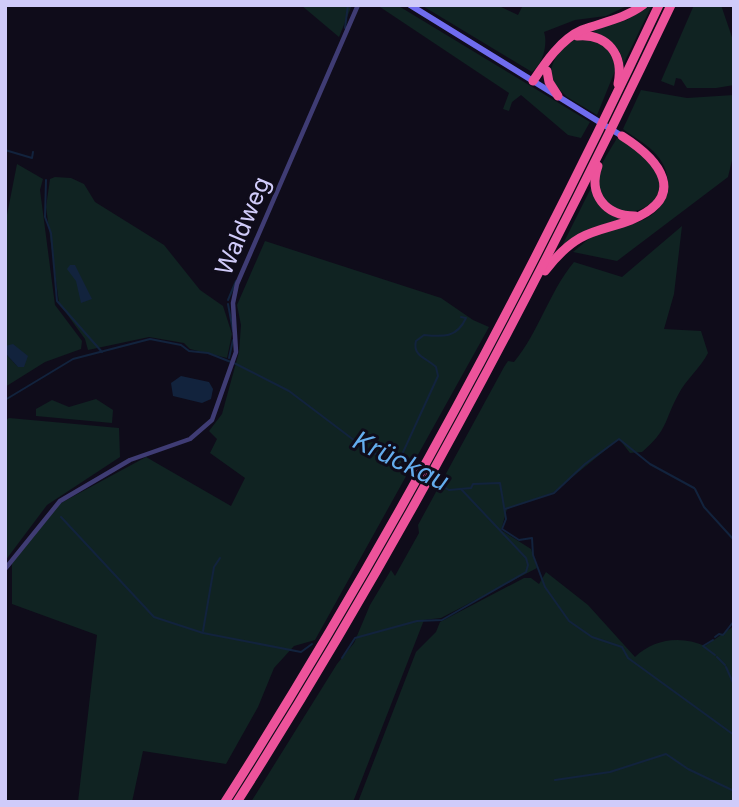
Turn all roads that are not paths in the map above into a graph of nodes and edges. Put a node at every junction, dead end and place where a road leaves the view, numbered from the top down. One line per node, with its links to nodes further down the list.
1 (358, 5): 17 (street, Waldweg)
2 (410, 5): 9 (main road)
3 (643, 5): 6 (highway)
4 (659, 5): 11 (highway)
5 (671, 5): 13 (highway)
6 (572, 36): 7 (highway); 11 (highway)
7 (550, 60): 8 (highway); 9 (highway)
8 (547, 71): 9 (highway); 10 (highway)
9 (533, 81): 10 (main road)
10 (558, 96): 12 (main road)
11 (615, 98): 16 (highway)
12 (622, 136): 14 (highway)
13 (607, 139): 14 (highway); 15 (highway)
14 (640, 216): 15 (highway)
15 (533, 286): 16 (highway)
16 (425, 478): 18 (highway); 19 (highway)
17 (5, 569)
18 (225, 802)
19 (237, 802)

